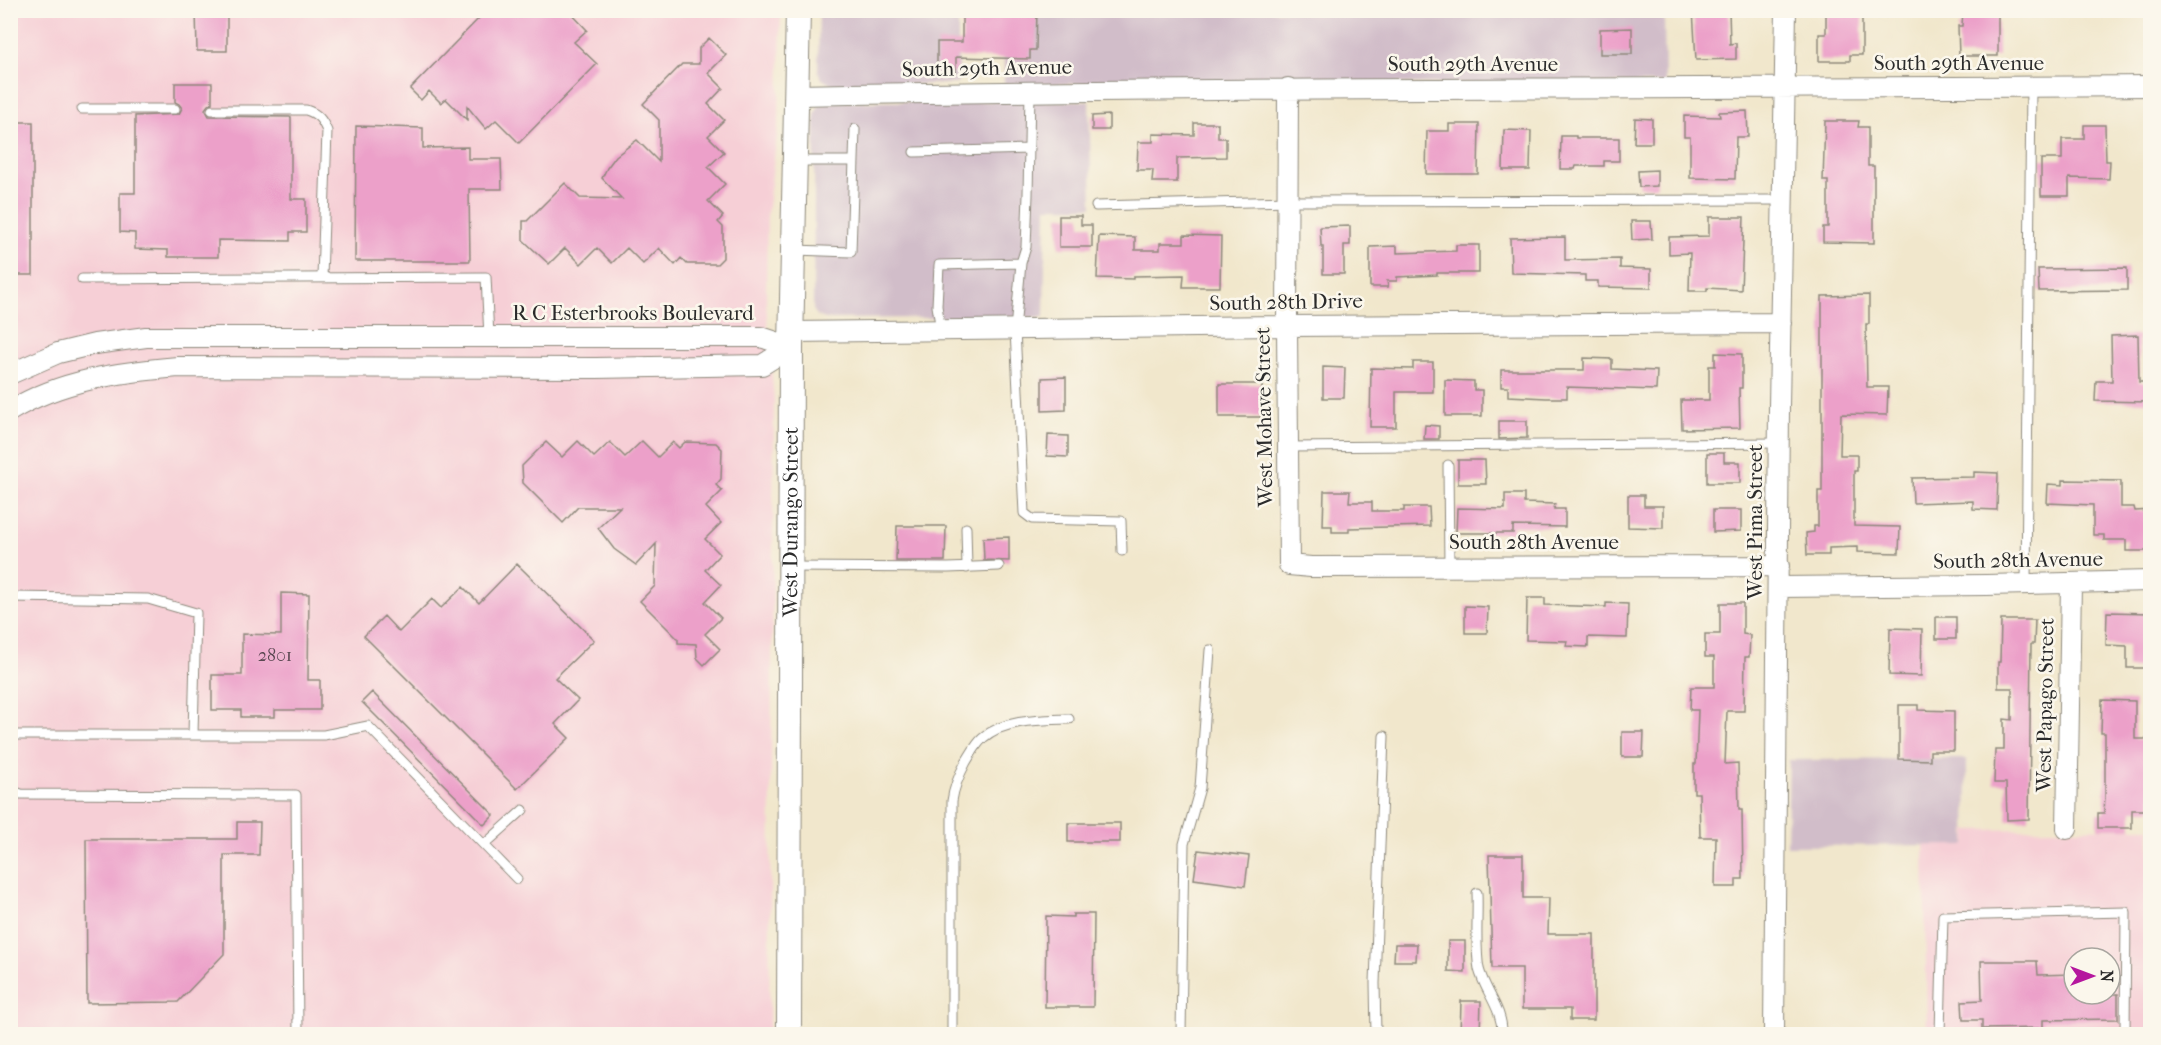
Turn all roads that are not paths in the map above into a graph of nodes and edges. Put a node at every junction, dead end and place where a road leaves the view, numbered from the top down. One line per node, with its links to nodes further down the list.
1 (798, 10): 8 (street, West Durango Street)
2 (1786, 10): 6 (street, West Pima Street)
3 (2031, 86): 4 (street, South 29th Avenue); 6 (street, South 29th Avenue); 45 (lane)
4 (2151, 86)
5 (1288, 88): 6 (street, South 29th Avenue); 7 (street, South 29th Avenue); 18 (street, West Mohave Street)
6 (1785, 88): 17 (street, West Pima Street)
7 (1030, 92): 8 (street, South 29th Avenue); 13 (lane)
8 (796, 95): 15 (street, West Durango Street)
9 (82, 109): 10 (lane)
10 (175, 110)
11 (212, 110): 22 (lane)
12 (855, 129): 16 (lane)
13 (1030, 149): 14 (lane); 21 (lane)
14 (914, 152)
15 (795, 161): 16 (lane); 20 (street, West Durango Street)
16 (853, 161): 20 (lane)
17 (1782, 200): 18 (lane); 24 (street, West Pima Street)
18 (1287, 201): 19 (lane); 25 (street, West Mohave Street)
19 (1096, 206)
20 (793, 250): 29 (street, West Durango Street)
21 (1021, 264): 26 (lane); 27 (lane)
22 (322, 278): 23 (lane); 28 (lane)
23 (82, 279)
24 (1781, 323): 25 (street, South 28th Drive); 32 (street, West Pima Street)
25 (1287, 326): 27 (street, South 28th Drive); 33 (street, West Mohave Street)
26 (941, 330): 27 (street, South 28th Drive); 29 (street, South 28th Drive)
27 (1015, 330): 36 (lane)
28 (489, 337): 29 (street, R C Esterbrooks Boulevard); 30 (street, R C Esterbrooks Boulevard)
29 (791, 339): 31 (street); 41 (street, West Durango Street)
30 (10, 374)
31 (10, 411)
32 (1779, 443): 33 (lane); 40 (street, West Pima Street)
33 (1288, 447): 37 (street, West Mohave Street)
34 (1448, 465): 39 (lane)
35 (966, 528): 42 (lane)
36 (1122, 551)
37 (1289, 565): 39 (street, South 28th Avenue)
38 (999, 566): 42 (lane)
39 (1449, 566): 40 (street, South 28th Avenue)
40 (1779, 566): 46 (street, West Pima Street)
41 (790, 567): 42 (lane); 60 (street, West Durango Street)
42 (967, 568)
43 (2151, 581): 44 (street, South 28th Avenue)
44 (2071, 583): 45 (street, South 28th Avenue); 55 (street, West Papago Street)
45 (2026, 584): 46 (street, South 28th Avenue)
46 (1779, 587): 65 (street, West Pima Street)
47 (10, 597): 51 (lane)
48 (1210, 650): 62 (lane)
49 (1069, 719): 61 (lane)
50 (10, 735): 51 (lane)
51 (194, 735): 56 (lane)
52 (1384, 736): 63 (lane)
53 (10, 790): 59 (lane)
54 (523, 810): 56 (lane)
55 (2067, 829)
56 (484, 845): 57 (lane)
57 (517, 879)
58 (1478, 893): 64 (lane)
59 (298, 1035)
60 (789, 1035)
61 (952, 1035)
62 (1181, 1035)
63 (1376, 1035)
64 (1502, 1035)
65 (1774, 1035)
66 (1940, 1035): 67 (lane)
67 (2125, 1035)

